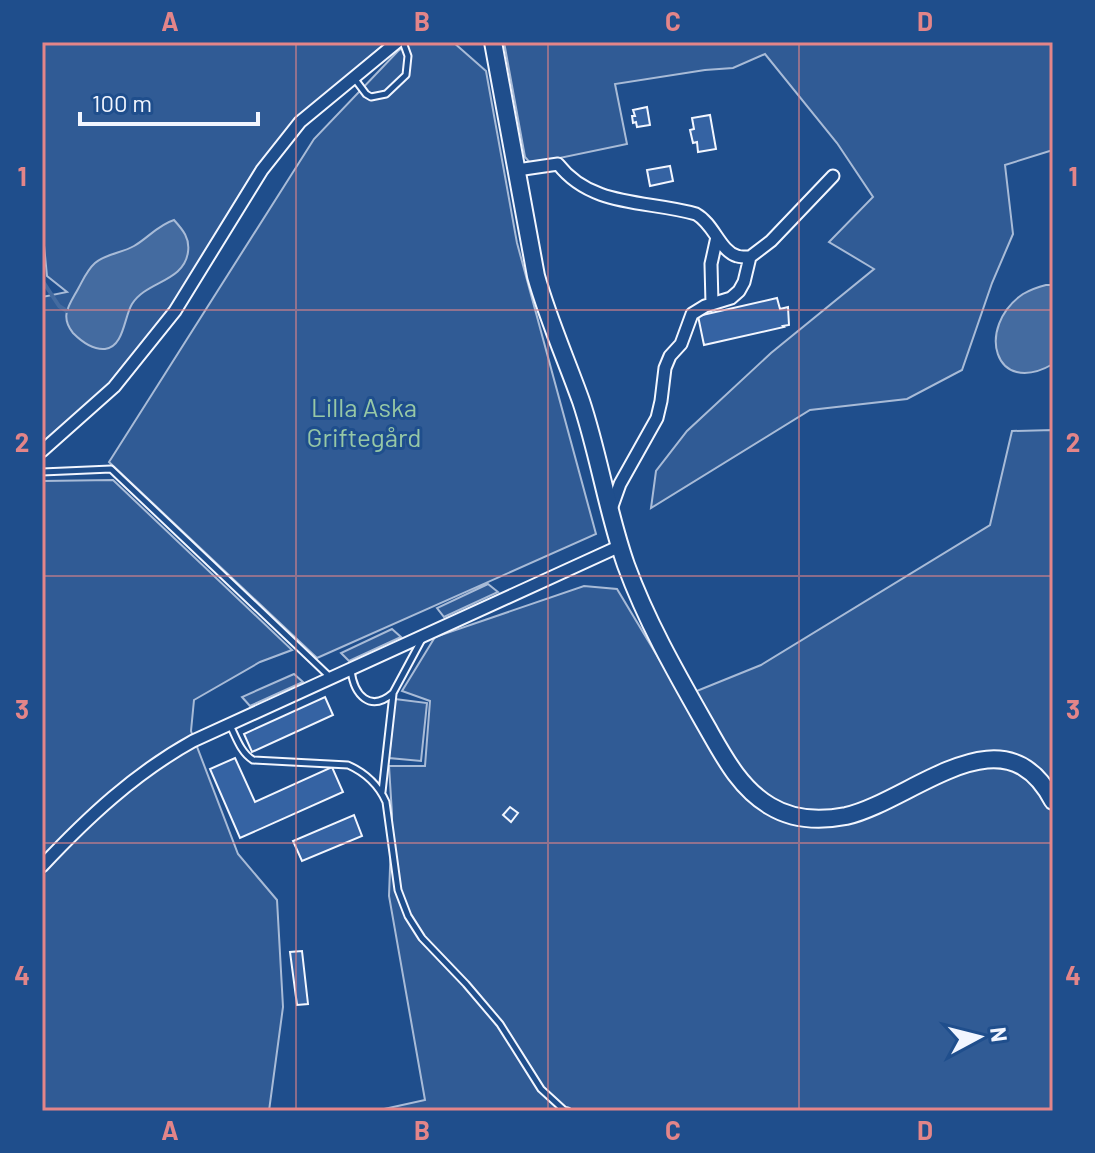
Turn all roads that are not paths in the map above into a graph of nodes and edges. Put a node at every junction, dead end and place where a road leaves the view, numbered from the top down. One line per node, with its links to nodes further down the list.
1 (400, 42): 3 (street); 3 (lane)
2 (493, 42): 4 (street)
3 (353, 77): 9 (street)
4 (517, 170): 6 (street); 11 (street)
5 (833, 176): 7 (street)
6 (717, 237): 7 (street); 8 (street)
7 (750, 257): 8 (street)
8 (712, 304): 11 (street)
9 (42, 451)
10 (42, 472): 15 (lane)
11 (610, 512): 12 (street)
12 (620, 546): 13 (street); 19 (street)
13 (423, 636): 14 (street); 16 (lane)
14 (350, 669): 15 (street); 16 (lane)
15 (331, 678): 17 (street)
16 (393, 693): 18 (lane)
17 (230, 724): 18 (lane); 20 (street)
18 (382, 792): 21 (lane)
19 (1053, 801)
20 (42, 866)
21 (568, 1111)

